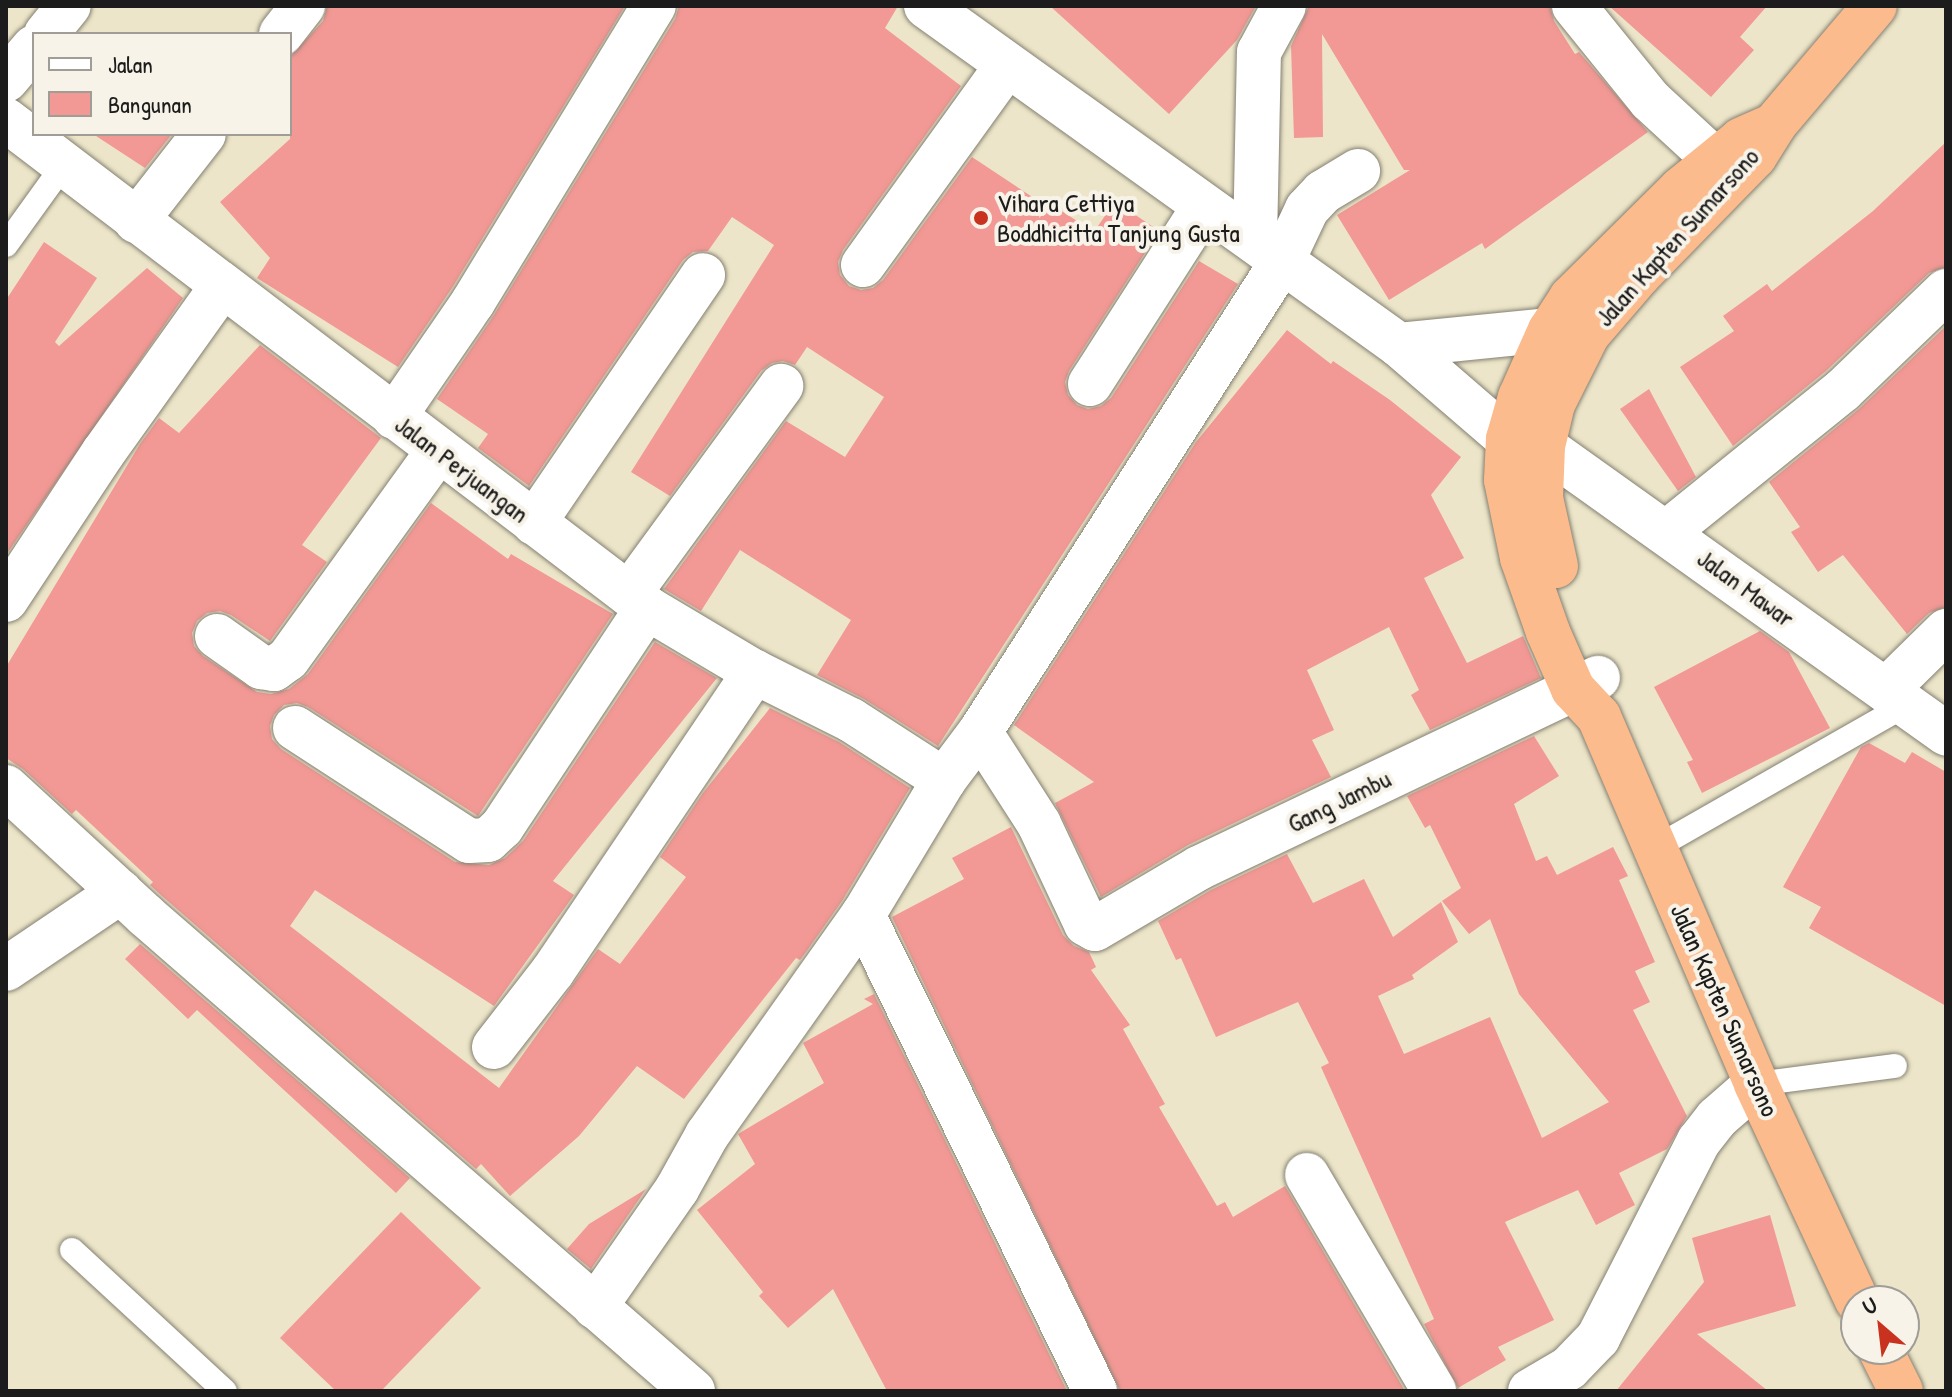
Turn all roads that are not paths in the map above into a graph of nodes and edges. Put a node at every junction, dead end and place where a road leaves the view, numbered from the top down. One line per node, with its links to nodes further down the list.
1 (69, 6): 8 (street)
2 (303, 6): 9 (street)
3 (654, 6): 31 (street)
4 (926, 6): 11 (street)
5 (1284, 6): 22 (street)
6 (1574, 6): 16 (street)
7 (1875, 6): 14 (highway, Jalan Kapten Sumarsono)
8 (48, 32)
9 (283, 32)
10 (32, 49): 12 (street)
11 (1007, 65): 19 (street); 23 (street)
12 (6, 80)
13 (6, 120): 17 (street, Jalan Perjuangan)
14 (1774, 125): 16 (highway, Jalan Kapten Sumarsono); 32 (highway, Jalan Kapten Sumarsono)
15 (202, 136): 20 (street)
16 (1716, 161): 27 (highway, Jalan Kapten Sumarsono)
17 (63, 166): 20 (street, Jalan Perjuangan); 21 (lane)
18 (1358, 171): 22 (street)
19 (1203, 208): 22 (street); 29 (street)
20 (136, 221): 25 (street, Jalan Perjuangan)
21 (6, 245)
22 (1269, 250): 28 (street); 44 (street)
23 (863, 265)
24 (703, 275): 34 (street)
25 (222, 286): 31 (street, Jalan Perjuangan); 36 (street)
26 (1946, 291): 35 (street)
27 (1550, 330): 28 (street); 32 (highway, Jalan Kapten Sumarsono)
28 (1399, 345): 32 (street)
29 (1090, 384)
30 (781, 386): 37 (street)
31 (394, 417): 33 (street, Jalan Perjuangan)
32 (1525, 442): 35 (street, Jalan Mawar); 41 (highway, Jalan Kapten Sumarsono)
33 (438, 451): 34 (street, Jalan Perjuangan); 39 (street)
34 (534, 523): 37 (street, Jalan Perjuangan)
35 (1667, 532): 42 (street, Jalan Mawar)
36 (6, 600)
37 (638, 601): 40 (street, Jalan Perjuangan); 43 (street)
38 (1946, 631): 42 (street)
39 (217, 636)
40 (755, 672): 46 (street, Jalan Perjuangan); 52 (street)
41 (1590, 694): 44 (street, Gang Jambu); 48 (highway, Jalan Kapten Sumarsono)
42 (1897, 696): 45 (street, Jalan Mawar); 48 (lane)
43 (295, 728)
44 (980, 732): 46 (street)
45 (1946, 733)
46 (944, 780): 50 (street)
47 (6, 787): 49 (street)
48 (1655, 848): 54 (highway, Jalan Kapten Sumarsono)
49 (120, 892): 51 (street); 58 (street)
50 (863, 915): 58 (street); 61 (street)
51 (6, 969)
52 (494, 1047)
53 (1895, 1066): 54 (lane)
54 (1756, 1084): 57 (highway, Jalan Kapten Sumarsono); 63 (street)
55 (1307, 1175): 62 (street)
56 (72, 1250): 59 (lane)
57 (1850, 1285)
58 (595, 1307): 60 (street)
59 (225, 1391)
60 (693, 1391)
61 (1095, 1391)
62 (1434, 1391)
63 (1530, 1391)

